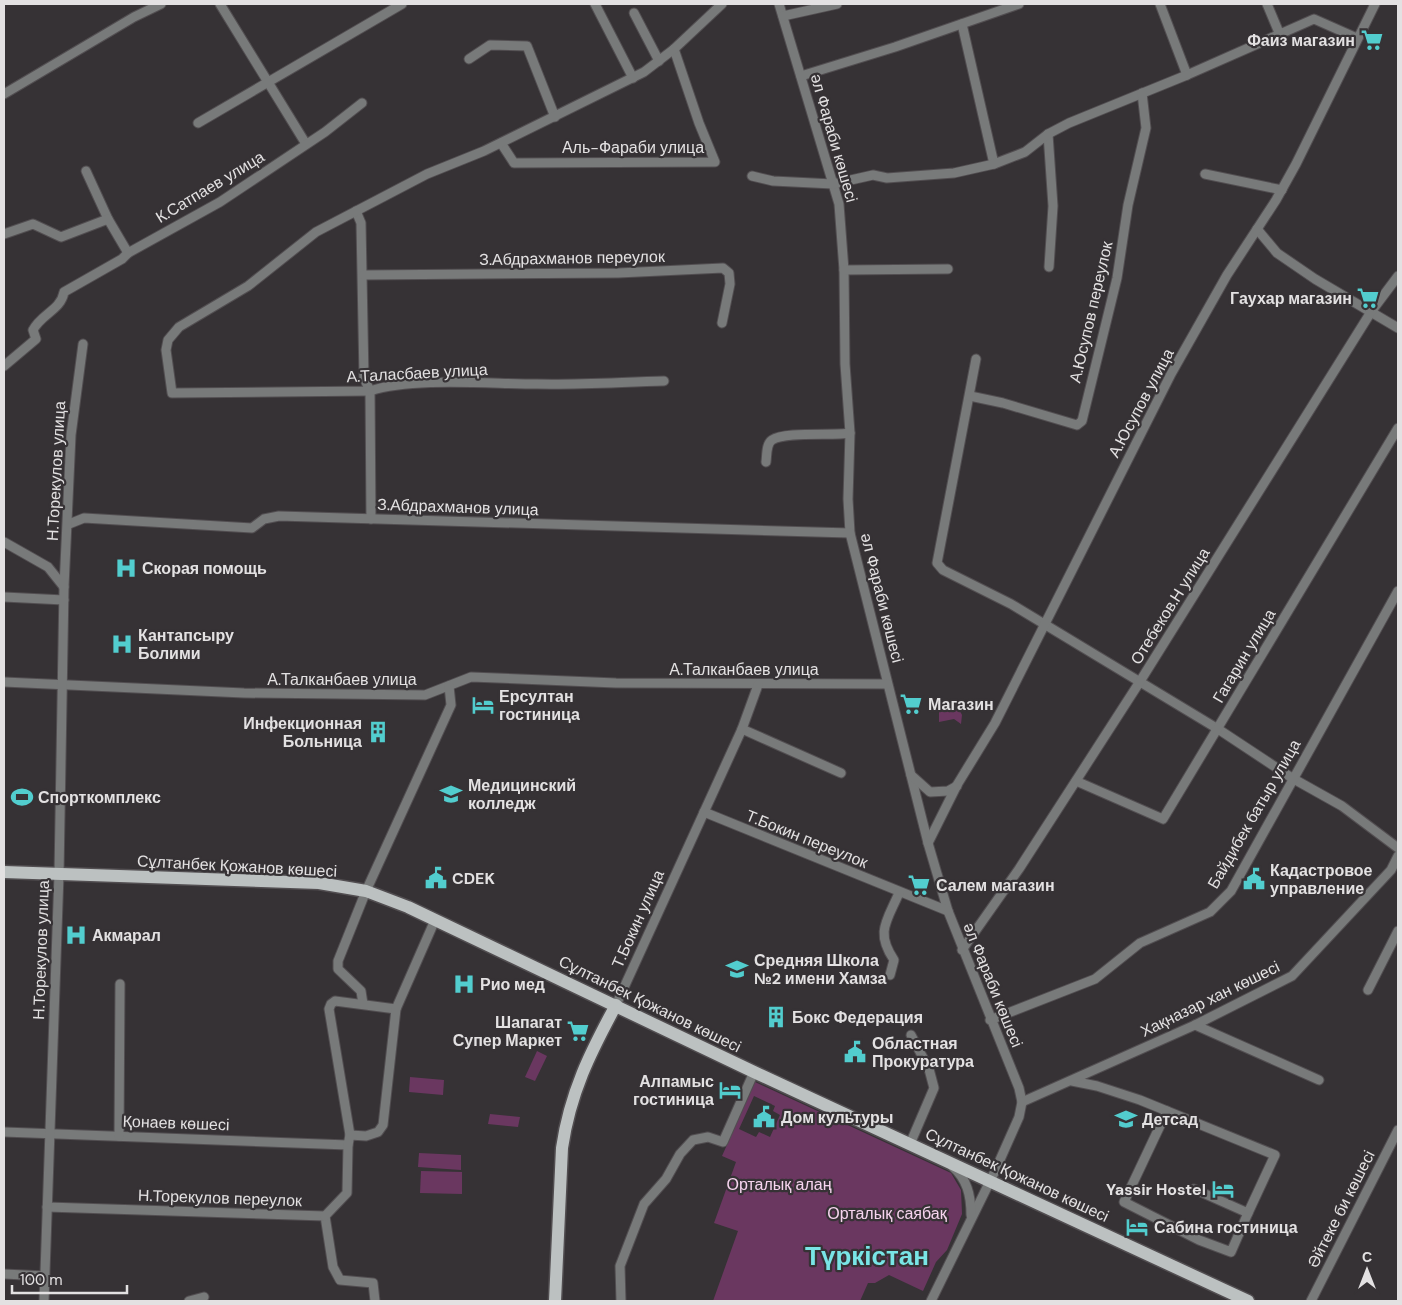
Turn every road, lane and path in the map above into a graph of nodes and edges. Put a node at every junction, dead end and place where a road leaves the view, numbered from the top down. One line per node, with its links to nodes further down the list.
1 (162, 4): 25 (street)
2 (220, 4): 23 (street)
3 (402, 4): 23 (street)
4 (596, 4): 22 (street)
5 (722, 4): 17 (street, Аль-Фараби улица)
6 (779, 4): 13 (street, әл Фараби көшесі)
7 (837, 4): 13 (street)
8 (1019, 4): 14 (street)
9 (1160, 4): 20 (street)
10 (1267, 4): 15 (street)
11 (1375, 4): 16 (street, А.Юсупов улица)
12 (634, 13): 19 (street)
13 (783, 16): 21 (street, әл Фараби көшесі)
14 (962, 24): 21 (street); 32 (street)
15 (1280, 35): 16 (street); 20 (street)
16 (1357, 38): 37 (street, А.Юсупов улица)
17 (674, 49): 19 (street, Аль-Фараби улица); 30 (street, Аль-Фараби улица)
18 (469, 59): 27 (street, Аль-Фараби улица)
19 (659, 60): 22 (street, Аль-Фараби улица)
20 (1187, 75): 24 (street)
21 (801, 76): 36 (street, әл Фараби көшесі)
22 (633, 78): 27 (street, Аль-Фараби улица)
23 (269, 81): 28 (street); 31 (street)
24 (1142, 93): 29 (street); 56 (street, А.Юсупов переулок)
25 (4, 94)
26 (362, 103): 31 (street, К.Сатпаев улица)
27 (555, 117): 30 (street, Аль-Фараби улица)
28 (198, 123)
29 (1048, 134): 32 (street); 43 (street)
30 (501, 143): 38 (street, Аль-Фараби улица)
31 (306, 144): 42 (street, К.Сатпаев улица)
32 (994, 164): 36 (street)
33 (86, 171): 39 (street)
34 (1204, 174): 37 (street)
35 (752, 176): 36 (street)
36 (833, 184): 45 (street, әл Фараби көшесі)
37 (1282, 190): 40 (street, А.Юсупов улица)
38 (356, 211): 46 (street); 55 (street, А.Таласбаев улица)
39 (108, 219): 41 (street); 42 (street)
40 (1257, 229): 48 (street); 68 (street, А.Юсупов улица)
41 (4, 234)
42 (128, 253): 53 (street, К.Сатпаев улица)
43 (1049, 267)
44 (948, 269): 45 (street)
45 (844, 270): 58 (street, әл Фараби көшесі)
46 (364, 275): 49 (street, З.Абдрахманов переулок); 55 (street)
47 (1398, 276): 48 (street, Отебеков.Н улица)
48 (1371, 312): 50 (street); 70 (street, Отебеков.Н улица)
49 (722, 323)
50 (1398, 328)
51 (82, 344): 61 (street, Н.Торекулов улица)
52 (976, 359): 56 (street)
53 (4, 366)
54 (664, 381): 55 (street, А.Таласбаев улица)
55 (370, 391): 60 (street)
56 (970, 396): 68 (street)
57 (1398, 428): 76 (street, Гагарин улица)
58 (850, 433): 59 (street); 62 (street, әл Фараби көшесі)
59 (766, 462)
60 (371, 519): 61 (street, З.Абдрахманов улица); 62 (street, З.Абдрахманов улица)
61 (69, 524): 64 (street, Н.Торекулов улица)
62 (850, 533): 73 (street, әл Фараби көшесі)
63 (4, 542): 64 (street)
64 (64, 587): 67 (street, Н.Торекулов улица)
65 (1398, 591): 79 (street, Байдибек батыр улица)
66 (4, 596): 67 (street)
67 (64, 600): 71 (street, Н.Торекулов улица)
68 (1045, 624): 70 (street); 81 (street, А.Юсупов улица)
69 (4, 682): 71 (street, А.Талканбаев улица)
70 (1139, 683): 76 (street); 80 (street, Отебеков.Н улица)
71 (62, 684): 74 (street, А.Талканбаев улица); 88 (street, Н.Торекулов улица)
72 (758, 684): 73 (street, А.Талканбаев улица); 74 (street, А.Талканбаев улица); 75 (street, Т.Бокин улица)
73 (887, 684): 78 (street, әл Фараби көшесі)
74 (449, 686): 89 (street)
75 (742, 729): 77 (street); 82 (street, Т.Бокин улица)
76 (1218, 729): 79 (street); 80 (street, Гагарин улица)
77 (841, 773)
78 (910, 774): 81 (street); 83 (street, әл Фараби көшесі)
79 (1292, 778): 84 (street); 101 (street, Байдибек батыр улица)
80 (1076, 781): 94 (street, Отебеков.Н улица)
81 (957, 785): 83 (street, А.Юсупов улица)
82 (704, 812): 90 (street, Т.Бокин переулок); 99 (street, Т.Бокин улица)
83 (928, 843): 91 (street, әл Фараби көшесі)
84 (1398, 848)
85 (1398, 856): 87 (street, Хақназар хан көшесі)
86 (4, 872): 88 (main road, Сұлтанбек Қожанов көшесі)
87 (1395, 872): 102 (street, Хақназар хан көшесі)
88 (59, 874): 89 (main road, Сұлтанбек Қожанов көшесі); 111 (street, Н.Торекулов улица)
89 (366, 891): 92 (main road, Сұлтанбек Қожанов көшесі); 98 (street)
90 (900, 893): 91 (street); 95 (street)
91 (948, 911): 94 (street, әл Фараби көшесі)
92 (435, 920): 99 (main road, Сұлтанбек Қожанов көшесі); 100 (street)
93 (1398, 932): 97 (street)
94 (962, 950): 101 (street, әл Фараби көшесі)
95 (890, 975)
96 (120, 984): 113 (street)
97 (1368, 990)
98 (363, 1004): 100 (street); 112 (street)
99 (616, 1005): 104 (main road, Сұлтанбек Қожанов көшесі); 129 (main road, Т.Бокин улица)
100 (396, 1008): 112 (street)
101 (990, 1020): 107 (street, әл Фараби көшесі)
102 (1195, 1025): 105 (street); 106 (street, Хақназар хан көшесі)
103 (911, 1035): 114 (street)
104 (754, 1072): 114 (main road, Сұлтанбек Қожанов көшесі); 130 (street)
105 (1319, 1080)
106 (1072, 1081): 107 (street, Хақназар хан көшесі); 108 (street)
107 (1022, 1102): 117 (street)
108 (1167, 1112): 120 (street); 120 (street)
109 (1398, 1130): 133 (street, Әйтеке би көшесі)
110 (4, 1132): 111 (street, Қонаев көшесі)
111 (50, 1134): 113 (street, Қонаев көшесі); 119 (street, Н.Торекулов улица)
112 (350, 1135): 115 (street)
113 (119, 1136): 115 (street, Қонаев көшесі)
114 (910, 1144): 116 (main road, Сұлтанбек Қожанов көшесі)
115 (348, 1145): 121 (street)
116 (947, 1160): 117 (main road, Сұлтанбек Қожанов көшесі); 122 (street)
117 (990, 1181): 122 (street); 132 (main road, Сұлтанбек Қожанов көшесі)
118 (1194, 1189): 120 (street)
119 (47, 1207): 121 (street, Н.Торекулов переулок); 124 (street, Н.Торекулов улица)
120 (1248, 1214)
121 (325, 1216): 128 (street, Н.Торекулов переулок)
122 (971, 1218): 131 (street)
123 (4, 1274): 124 (street)
124 (45, 1276): 126 (street, Н.Торекулов улица)
125 (204, 1297): 127 (street)
126 (44, 1301)
127 (189, 1301)
128 (375, 1301)
129 (555, 1301)
130 (621, 1301)
131 (931, 1301)
132 (1248, 1301)
133 (1311, 1301)

